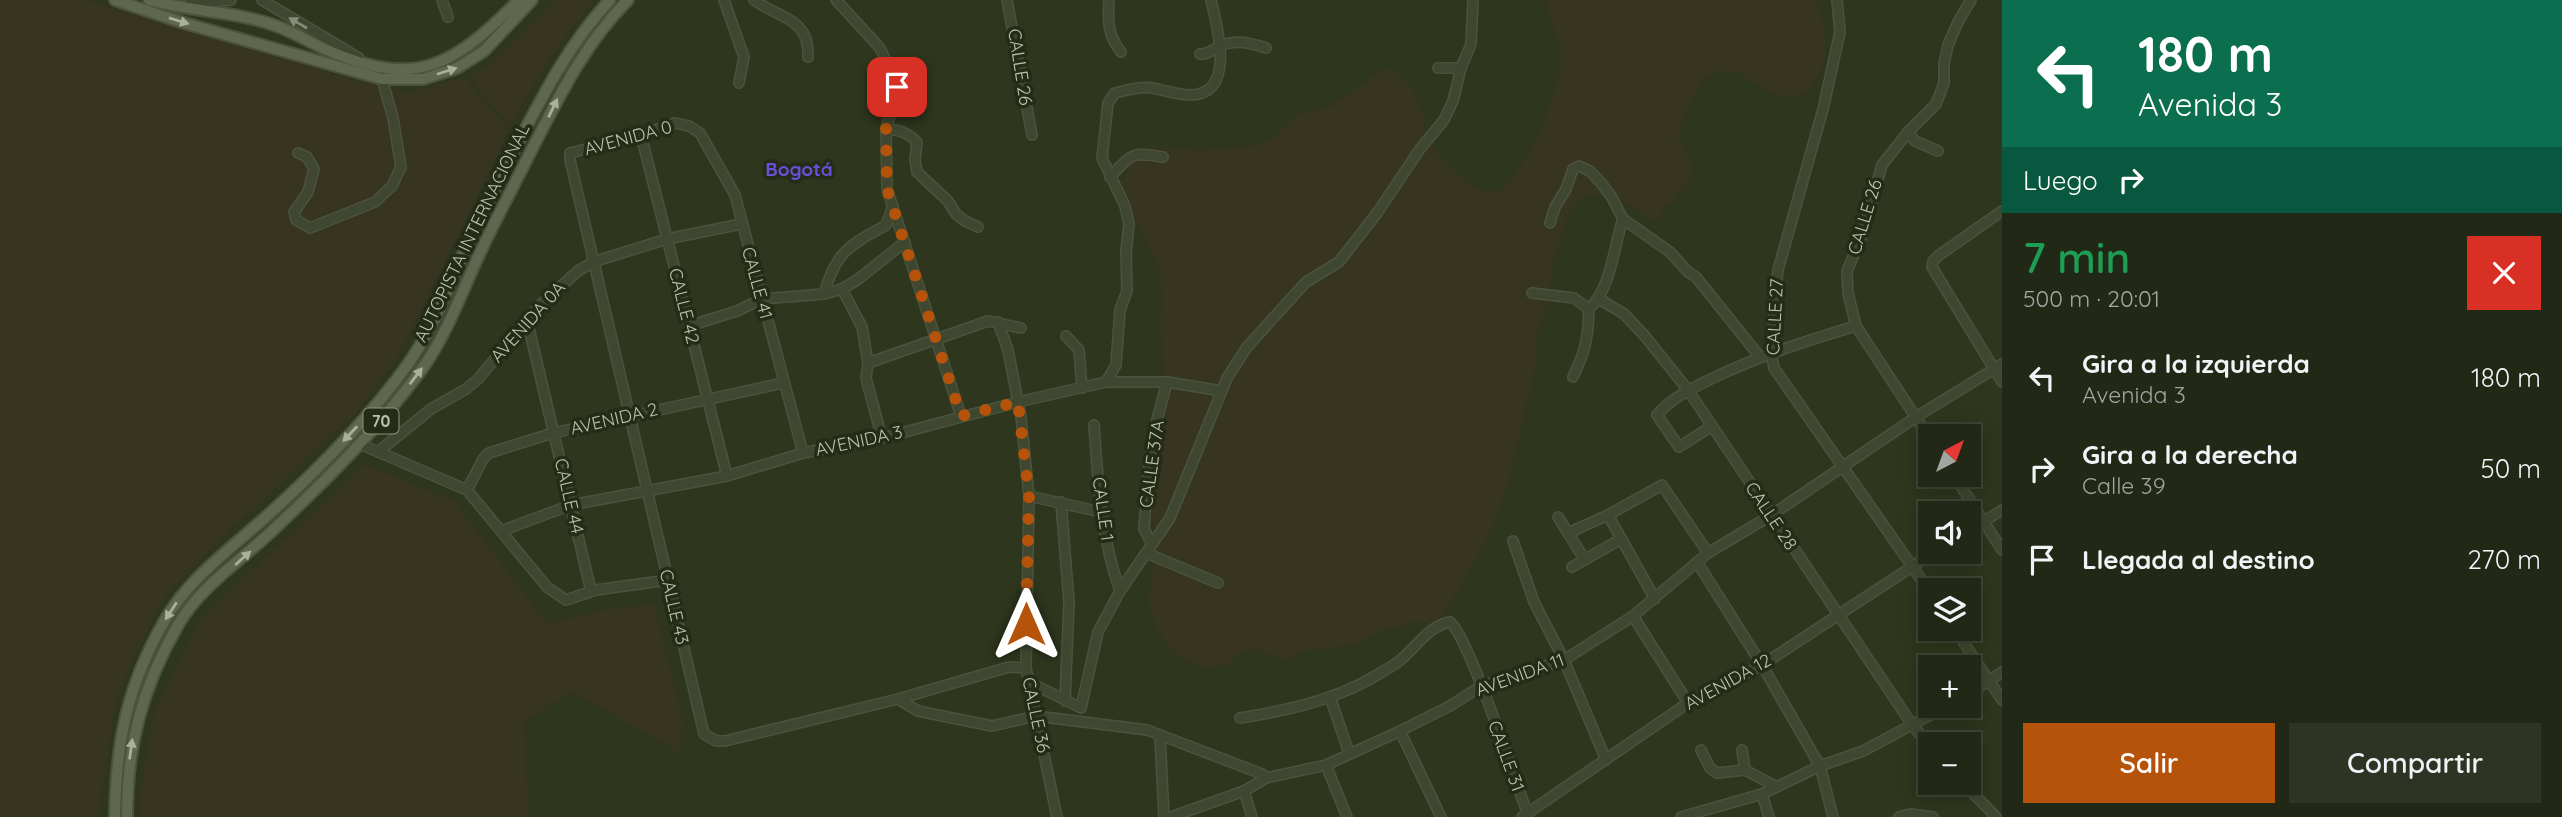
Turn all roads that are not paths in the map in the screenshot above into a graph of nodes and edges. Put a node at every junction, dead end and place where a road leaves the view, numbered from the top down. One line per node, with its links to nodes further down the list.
1 (115, 0): 23 (main road, one-way to 23)
2 (149, 0): 20 (main road)
3 (190, 0): 4 (street)
4 (231, 0)
5 (262, 0): 32 (street, one-way to 5)
6 (442, 0): 21 (street)
7 (519, 0): 32 (main road)
8 (532, 0): 32 (main road, one-way to 8)
9 (610, 0): 164 (main road, AUTOPISTA INTERNACIONAL / 70, one-way to 164)
10 (628, 0): 88 (main road, AUTOPISTA INTERNACIONAL / 70, one-way to 10)
11 (724, 0): 33 (street)
12 (754, 0): 29 (street)
13 (1007, 0): 38 (street, CALLE 26)
14 (1109, 0): 27 (street)
15 (1211, 0): 24 (street)
16 (1473, 0): 31 (street)
17 (1837, 0): 66 (street, CALLE 27)
18 (1971, 0): 36 (street, CALLE 26)
19 (840, 4): 35 (street)
20 (240, 17): 22 (main road); 23 (main road)
21 (448, 18)
22 (278, 26): 25 (main road); 32 (main road)
23 (235, 36): 25 (main road)
24 (1222, 45): 26 (street); 28 (street); 43 (street)
25 (271, 46): 32 (main road)
26 (1266, 48)
27 (1121, 52)
28 (1200, 54)
29 (808, 57)
30 (1438, 68): 31 (street)
31 (1461, 68): 77 (street)
32 (380, 74): 40 (street)
33 (739, 83)
34 (690, 126): 37 (street, AVENIDA 0); 48 (street, CALLE 41)
35 (886, 129): 44 (street); 49 (street)
36 (1908, 132): 39 (street); 62 (street, CALLE 26)
37 (641, 135): 41 (street, AVENIDA 0); 50 (street, CALLE 42)
38 (1032, 135)
39 (1938, 151)
40 (298, 153)
41 (569, 156): 52 (street, CALLE 43)
42 (1163, 157): 43 (street)
43 (1111, 177): 71 (street)
44 (893, 204): 51 (street); 54 (street)
45 (2000, 217): 69 (street)
46 (1623, 219): 47 (street); 57 (street); 67 (street)
47 (1550, 223)
48 (741, 224): 50 (street, AVENIDA 0A); 56 (street, CALLE 41)
49 (978, 227)
50 (667, 239): 52 (street, AVENIDA 0A); 61 (street, CALLE 42)
51 (905, 242): 53 (street); 65 (street)
52 (593, 262): 59 (street, AVENIDA 0A); 80 (street, CALLE 43)
53 (842, 289): 54 (street); 68 (street)
54 (824, 293): 56 (street)
55 (1532, 293): 58 (street)
56 (762, 299): 61 (street); 74 (street, CALLE 41)
57 (1599, 299): 58 (street); 76 (street, CALLE 28)
58 (1589, 309): 70 (street)
59 (527, 320): 86 (street, CALLE 44); 89 (street, AVENIDA 0A)
60 (998, 322): 63 (street); 65 (street); 79 (street, CALLE 36)
61 (689, 326): 78 (street, CALLE 42)
62 (1856, 326): 66 (street); 82 (street, CALLE 26)
63 (1021, 328)
64 (1066, 336): 75 (street)
65 (934, 338): 68 (street); 81 (street)
66 (1770, 352): 67 (street); 91 (street, CALLE 27)
67 (1759, 357): 76 (street)
68 (868, 363): 87 (street)
69 (1998, 367): 73 (street); 82 (street, AVENIDA 11)
70 (1573, 377)
71 (1105, 382): 72 (street, AVENIDA 3); 75 (street, AVENIDA 3)
72 (1167, 382): 77 (street, AVENIDA 3); 110 (street, CALLE 37A)
73 (2002, 382)
74 (783, 383): 78 (street, AVENIDA 2); 90 (street, CALLE 41)
75 (1083, 388): 79 (street, AVENIDA 3)
76 (1688, 390): 85 (street, CALLE 28); 85 (street)
77 (1222, 391): 110 (street)
78 (708, 398): 80 (street, AVENIDA 2); 92 (street, CALLE 42)
79 (1018, 402): 81 (street, AVENIDA 3); 96 (street, CALLE 36)
80 (629, 415): 86 (street, AVENIDA 2); 95 (street, CALLE 43)
81 (961, 416): 87 (street, AVENIDA 3)
82 (1916, 417): 83 (street, CALLE 26); 91 (street, AVENIDA 11)
83 (1920, 424)
84 (1094, 425): 100 (street, CALLE 1)
85 (1712, 426): 102 (street, CALLE 28)
86 (554, 433): 94 (street, AVENIDA 2); 98 (street, CALLE 44)
87 (883, 438): 90 (street, AVENIDA 3)
88 (360, 444): 89 (street); 165 (main road, AUTOPISTA INTERNACIONAL / 70, one-way to 88)
89 (378, 452): 94 (street)
90 (803, 453): 92 (street, AVENIDA 3)
91 (1842, 468): 102 (street, AVENIDA 11); 117 (street, CALLE 27)
92 (727, 476): 95 (street, AVENIDA 3)
93 (1961, 487): 104 (street)
94 (467, 490): 106 (street)
95 (647, 493): 98 (street, AVENIDA 3); 120 (street, CALLE 43)
96 (1029, 496): 97 (street); 130 (street, CALLE 36)
97 (1061, 502): 100 (street); 139 (street)
98 (571, 505): 106 (street, AVENIDA 3); 122 (street, CALLE 44)
99 (2002, 510): 104 (street)
100 (1101, 512): 123 (street, CALLE 1)
101 (1608, 515): 107 (street); 108 (street); 113 (street)
102 (1770, 516): 113 (street, AVENIDA 11); 125 (street, CALLE 28)
103 (1558, 517): 107 (street)
104 (1984, 522): 105 (street); 111 (street)
105 (1981, 524)
106 (500, 531): 122 (street)
107 (1568, 533): 114 (street)
108 (1621, 539): 114 (street); 124 (street)
109 (1513, 541): 128 (street)
110 (1153, 544): 112 (street)
111 (2002, 550)
112 (1146, 554): 121 (street); 123 (street)
113 (1708, 554): 115 (street, AVENIDA 11)
114 (1585, 559): 118 (street)
115 (1697, 562): 124 (street, AVENIDA 11); 129 (street)
116 (1918, 563): 117 (street, AVENIDA 12)
117 (1913, 566): 119 (street, CALLE 27); 125 (street, AVENIDA 12)
118 (1572, 567)
119 (1921, 578)
120 (668, 580): 122 (street); 137 (street, CALLE 43)
121 (1218, 583)
122 (591, 591)
123 (1120, 591): 141 (street)
124 (1655, 599): 126 (street, AVENIDA 11)
125 (1837, 614): 129 (street, AVENIDA 12); 146 (street, CALLE 28)
126 (1633, 616): 128 (street, AVENIDA 11); 140 (street)
127 (1963, 641): 132 (street)
128 (1564, 660): 134 (street, AVENIDA 11); 153 (street)
129 (1762, 665): 140 (street, AVENIDA 12); 155 (street)
130 (1026, 668): 133 (street, CALLE 36); 137 (street, CALLE 43)
131 (2002, 672): 132 (street)
132 (1990, 681): 135 (street); 138 (street)
133 (1029, 682): 139 (street); 142 (street, CALLE 36)
134 (1480, 687): 136 (street, CALLE 31); 147 (street, AVENIDA 11); 163 (street, CALLE 31)
135 (1981, 687)
136 (1330, 697): 143 (street); 152 (street)
137 (898, 699): 142 (street)
138 (2002, 699)
139 (1065, 701): 141 (street)
140 (1688, 703): 153 (street, AVENIDA 12)
141 (1081, 708): 145 (street)
142 (1036, 716): 145 (street); 166 (street, CALLE 36)
143 (1240, 718)
144 (1927, 718): 146 (street)
145 (1080, 721): 149 (street)
146 (1913, 726): 148 (street, CALLE 28); 155 (street)
147 (1400, 731): 152 (street, AVENIDA 11); 171 (street)
148 (1918, 732)
149 (1160, 735): 157 (street); 167 (street)
150 (1700, 750): 156 (street)
151 (1742, 750): 156 (street)
152 (1349, 753): 154 (street, AVENIDA 11)
153 (1606, 760): 163 (street, AVENIDA 12)
154 (1326, 765): 157 (street, AVENIDA 11); 170 (street)
155 (1820, 766): 158 (street); 174 (street)
156 (1745, 770): 158 (street)
157 (1266, 778): 159 (street, AVENIDA 11)
158 (1777, 787): 160 (street)
159 (1244, 791): 168 (street, AVENIDA 11); 169 (street)
160 (1762, 794): 162 (street); 173 (street)
161 (1975, 795): 177 (street)
162 (1713, 813): 172 (street)
163 (1526, 815)
164 (115, 817)
165 (127, 817)
166 (1057, 817)
167 (1164, 817)
168 (1171, 817)
169 (1252, 817)
170 (1347, 817)
171 (1441, 817)
172 (1681, 817)
173 (1769, 817)
174 (1833, 817)
175 (1899, 817): 176 (street)
176 (1933, 817)
177 (1996, 817)

